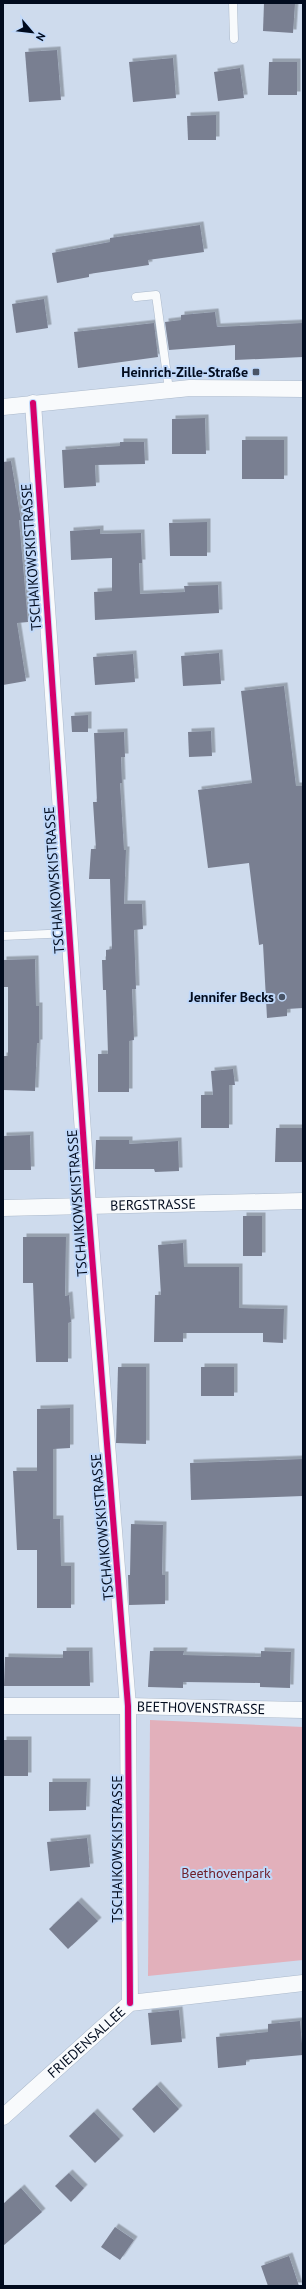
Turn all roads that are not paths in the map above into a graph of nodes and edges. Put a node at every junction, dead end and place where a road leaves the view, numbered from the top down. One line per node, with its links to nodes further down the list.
1 (233, 3): 2 (lane)
2 (234, 40)
3 (136, 297): 5 (lane)
4 (303, 389): 5 (street)
5 (169, 390): 6 (street)
6 (33, 403): 7 (street); 8 (street, TSCHAIKOWSKISTRASSE)
7 (3, 407)
8 (70, 933): 9 (lane); 11 (street, TSCHAIKOWSKISTRASSE)
9 (3, 936)
10 (303, 1201): 11 (street, BERGSTRASSE)
11 (88, 1206): 12 (street, BERGSTRASSE); 14 (street, TSCHAIKOWSKISTRASSE)
12 (3, 1208)
13 (3, 1706): 14 (street, BEETHOVENSTRASSE)
14 (128, 1706): 15 (street, BEETHOVENSTRASSE); 17 (street, TSCHAIKOWSKISTRASSE)
15 (303, 1710)
16 (303, 1983): 17 (street, FRIEDENSALLEE)
17 (130, 2003): 18 (street, FRIEDENSALLEE)
18 (3, 2117)

